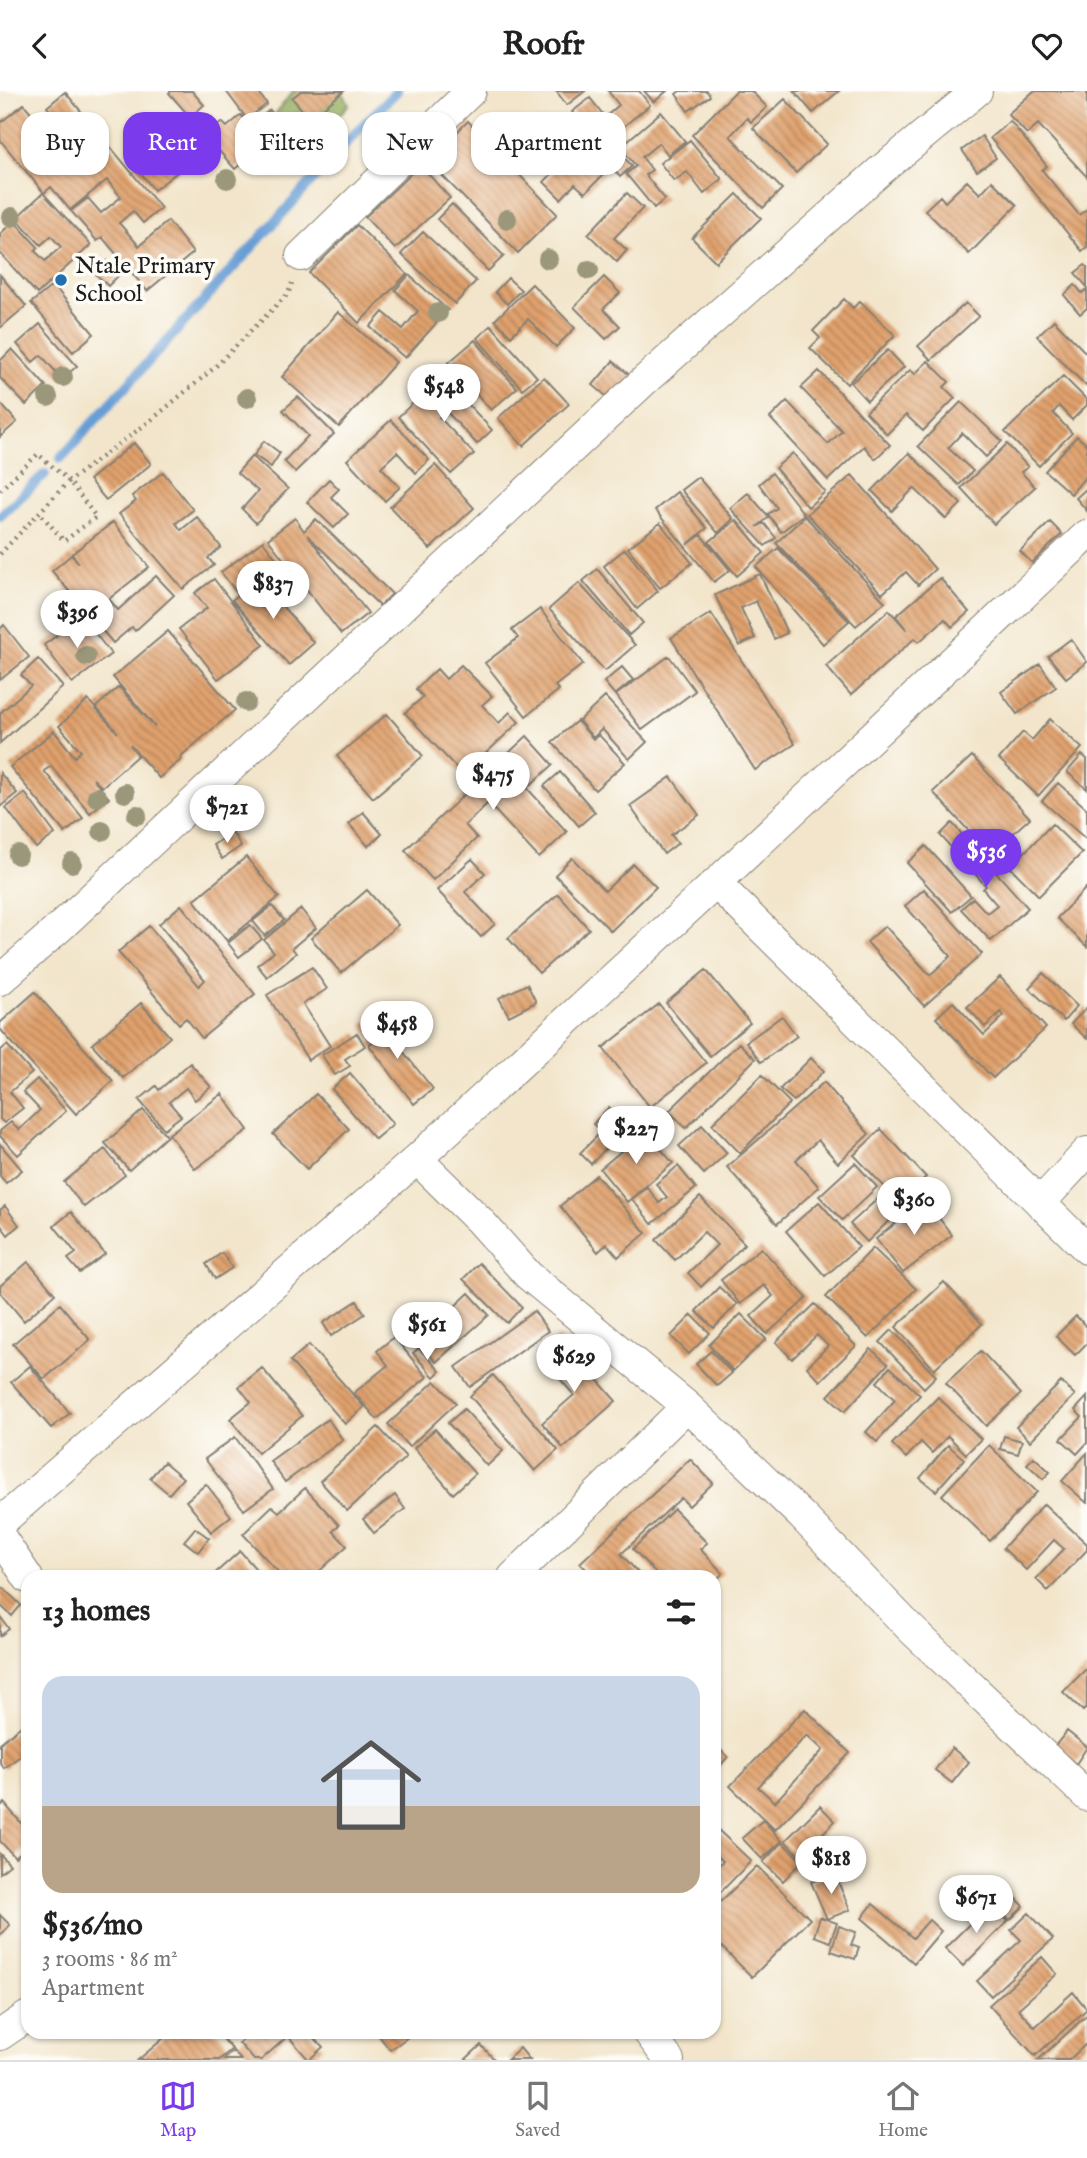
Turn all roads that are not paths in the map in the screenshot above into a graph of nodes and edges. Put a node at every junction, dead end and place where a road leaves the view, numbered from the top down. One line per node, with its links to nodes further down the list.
1 (471, 91): 3 (street)
2 (977, 91): 6 (street)
3 (301, 256)
4 (1087, 535): 5 (street)
5 (716, 883): 8 (street); 9 (street)
6 (0, 980)
7 (1087, 1152): 9 (street)
8 (417, 1160): 11 (street); 12 (street)
9 (1040, 1203): 10 (street)
10 (1087, 1249)
11 (687, 1406): 15 (street); 16 (street)
12 (0, 1524)
13 (0, 1536): 14 (street)
14 (23, 1570)
15 (520, 1570)
16 (1087, 1796)
17 (21, 2022): 18 (street)
18 (0, 2035)
19 (653, 2039): 20 (street)
20 (668, 2060)

